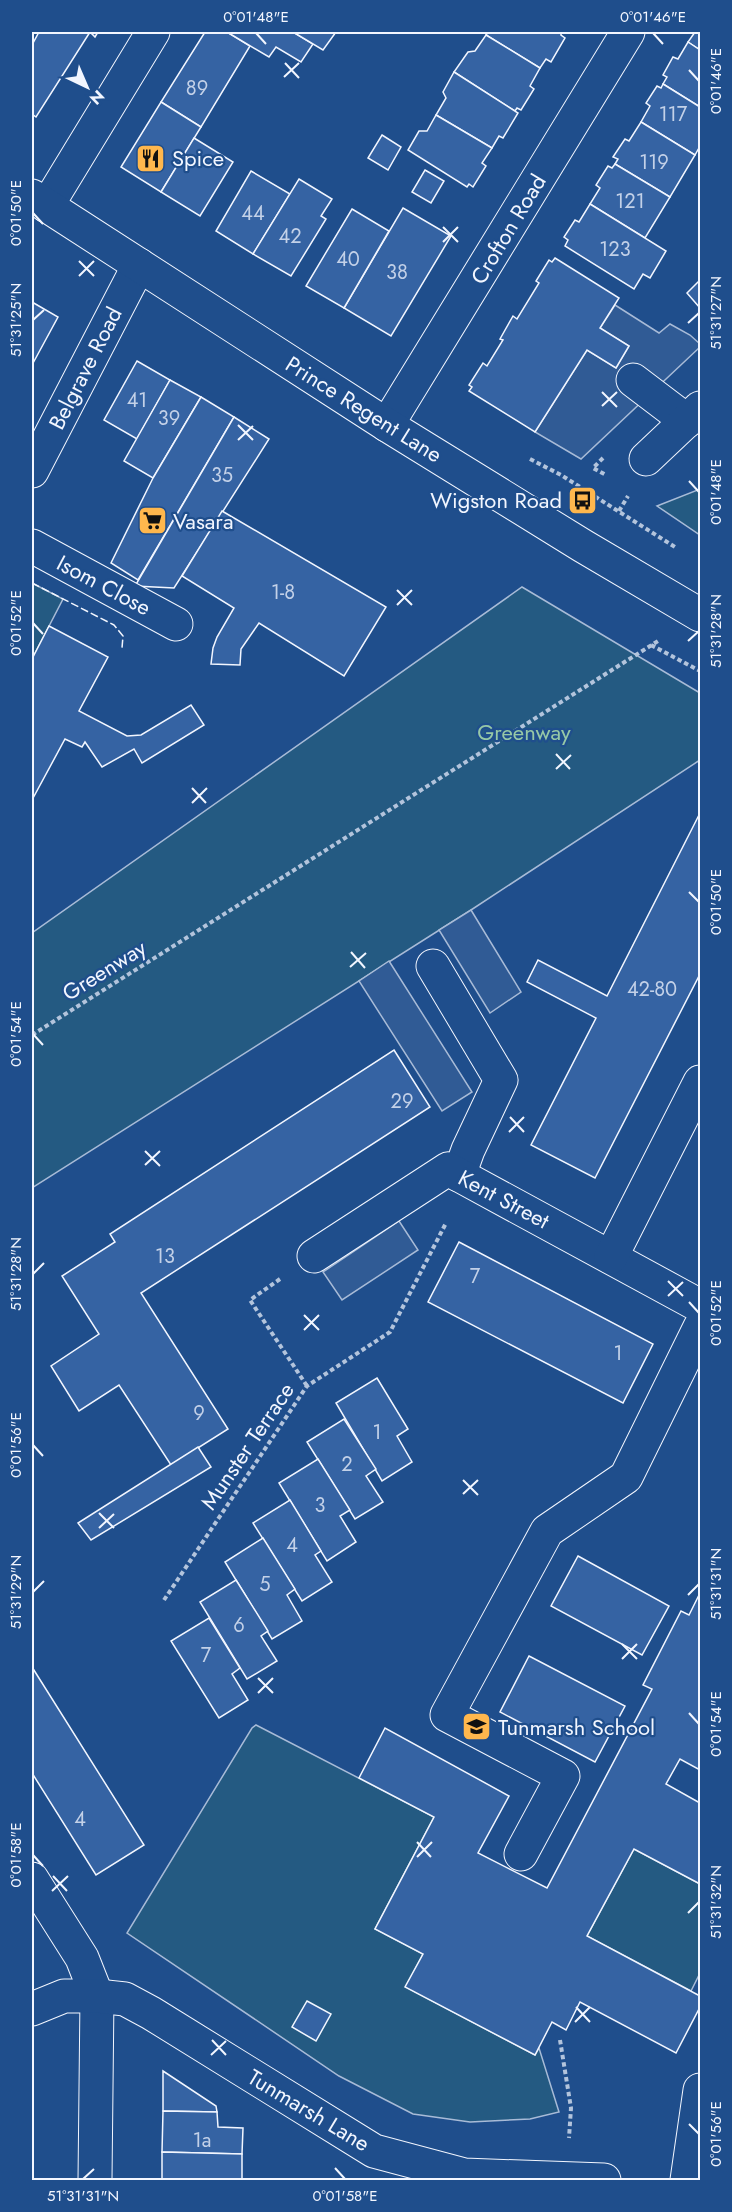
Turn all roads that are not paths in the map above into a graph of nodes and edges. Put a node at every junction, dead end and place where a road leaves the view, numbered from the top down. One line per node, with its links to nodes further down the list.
1 (153, 32): 3 (street)
2 (628, 32): 7 (street, Crofton Road)
3 (39, 201): 4 (street, Prince Regent Lane)
4 (139, 266): 7 (street, Prince Regent Lane); 9 (street, Belgrave Road)
5 (633, 380): 6 (street)
6 (694, 415): 8 (street)
7 (387, 425): 11 (street, Prince Regent Lane)
8 (646, 459)
9 (32, 471)
10 (32, 546): 12 (street, Isom Close)
11 (700, 615)
12 (176, 624)
13 (433, 966): 15 (street)
14 (700, 1082): 17 (street)
15 (464, 1177): 16 (street, Kent Street); 17 (street, Kent Street)
16 (314, 1256)
17 (611, 1257): 18 (street, Kent Street)
18 (700, 1306)
19 (700, 1327): 20 (street)
20 (522, 1854)
21 (32, 1879): 22 (street)
22 (97, 1996): 23 (street, Tunmarsh Lane); 25 (street, Tunmarsh Lane); 27 (street)
23 (32, 2009)
24 (700, 2090): 29 (street)
25 (516, 2179): 26 (street, Tunmarsh Lane)
26 (566, 2180): 28 (street, Tunmarsh Lane)
27 (95, 2181)
28 (604, 2181)
29 (687, 2181)

